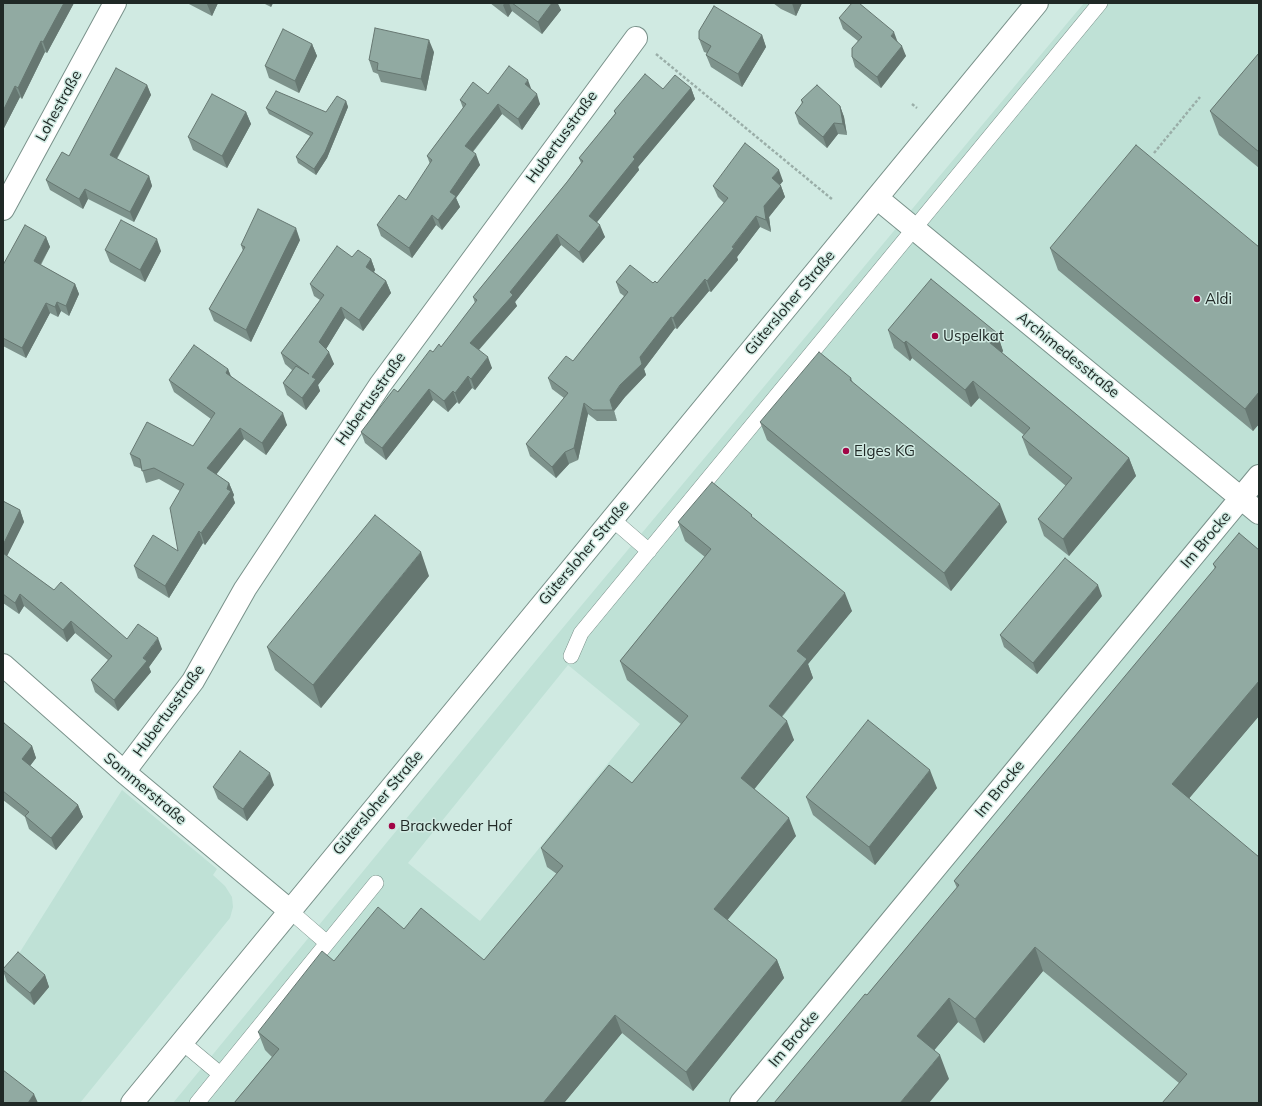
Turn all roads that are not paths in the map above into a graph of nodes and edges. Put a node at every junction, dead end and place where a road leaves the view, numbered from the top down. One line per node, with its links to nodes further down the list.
1 (115, 3): 6 (street, Lohestraße)
2 (1037, 3): 5 (street, Gütersloher Straße)
3 (1100, 3): 7 (lane)
4 (636, 38): 15 (street, Hubertusstraße)
5 (877, 198): 7 (street, Archimedesstraße); 11 (street, Gütersloher Straße)
6 (3, 209)
7 (914, 228): 9 (street, Archimedesstraße); 12 (lane)
8 (1259, 476): 9 (street, Im Brocke)
9 (1241, 498): 10 (street, Archimedesstraße); 23 (street, Im Brocke)
10 (1259, 513)
11 (612, 519): 12 (lane); 17 (street, Gütersloher Straße)
12 (649, 551): 13 (lane)
13 (571, 656)
14 (3, 665): 15 (street, Sommerstraße)
15 (124, 772): 17 (street, Sommerstraße)
16 (376, 883): 18 (lane)
17 (289, 910): 18 (lane); 19 (street, Gütersloher Straße)
18 (327, 943): 20 (lane)
19 (183, 1043): 20 (lane); 21 (street, Gütersloher Straße)
20 (220, 1074): 22 (lane)
21 (132, 1103)
22 (197, 1103)
23 (741, 1103)

